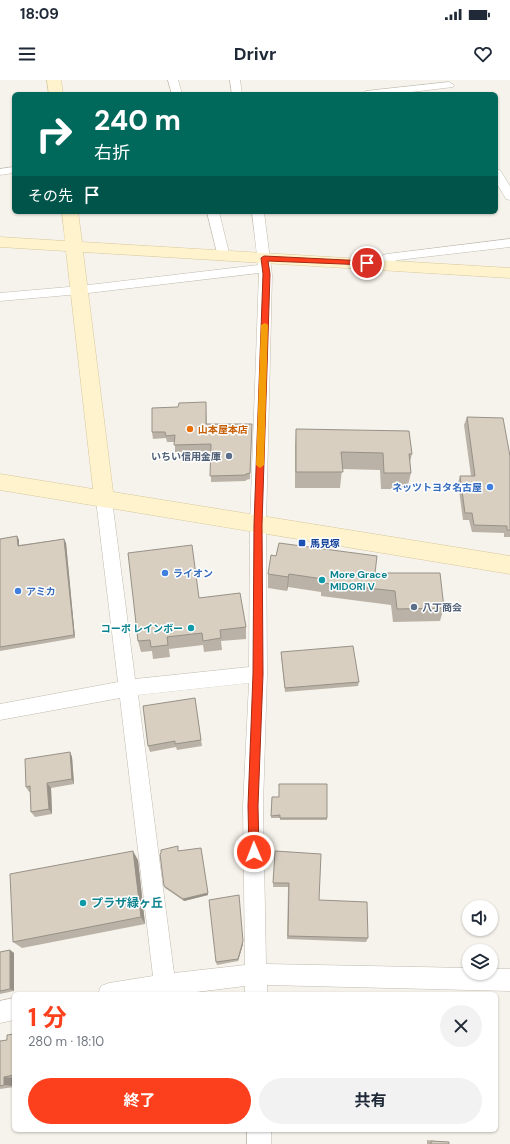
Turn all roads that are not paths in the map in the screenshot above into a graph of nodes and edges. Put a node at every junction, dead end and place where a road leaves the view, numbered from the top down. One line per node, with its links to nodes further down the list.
1 (54, 80): 5 (street)
2 (173, 80): 6 (street)
3 (235, 80): 7 (street)
4 (449, 86): 8 (street)
5 (56, 92)
6 (176, 92)
7 (237, 92)
8 (387, 92)
9 (12, 170): 10 (street)
10 (0, 172)
11 (499, 184): 12 (street)
12 (510, 196)
13 (70, 214): 18 (street)
14 (213, 214): 19 (street)
15 (258, 214): 20 (street)
16 (0, 242): 18 (street)
17 (510, 243): 21 (street)
18 (75, 247): 19 (street); 23 (street)
19 (224, 257): 20 (street)
20 (265, 263): 21 (street); 23 (street); 27 (street)
21 (381, 264): 22 (street)
22 (510, 273)
23 (80, 290): 24 (street); 26 (street)
24 (0, 296)
25 (0, 482): 26 (street)
26 (104, 500): 27 (street); 30 (street)
27 (258, 525): 28 (street); 29 (street)
28 (510, 565)
29 (258, 674): 30 (street); 33 (street)
30 (129, 688): 31 (street); 34 (street)
31 (0, 712)
32 (510, 980): 33 (street)
33 (256, 984): 34 (street)
34 (165, 985): 35 (street)
35 (121, 992)
36 (12, 1009): 37 (street)
37 (0, 1012)
38 (259, 1132): 39 (street)
39 (259, 1144)

